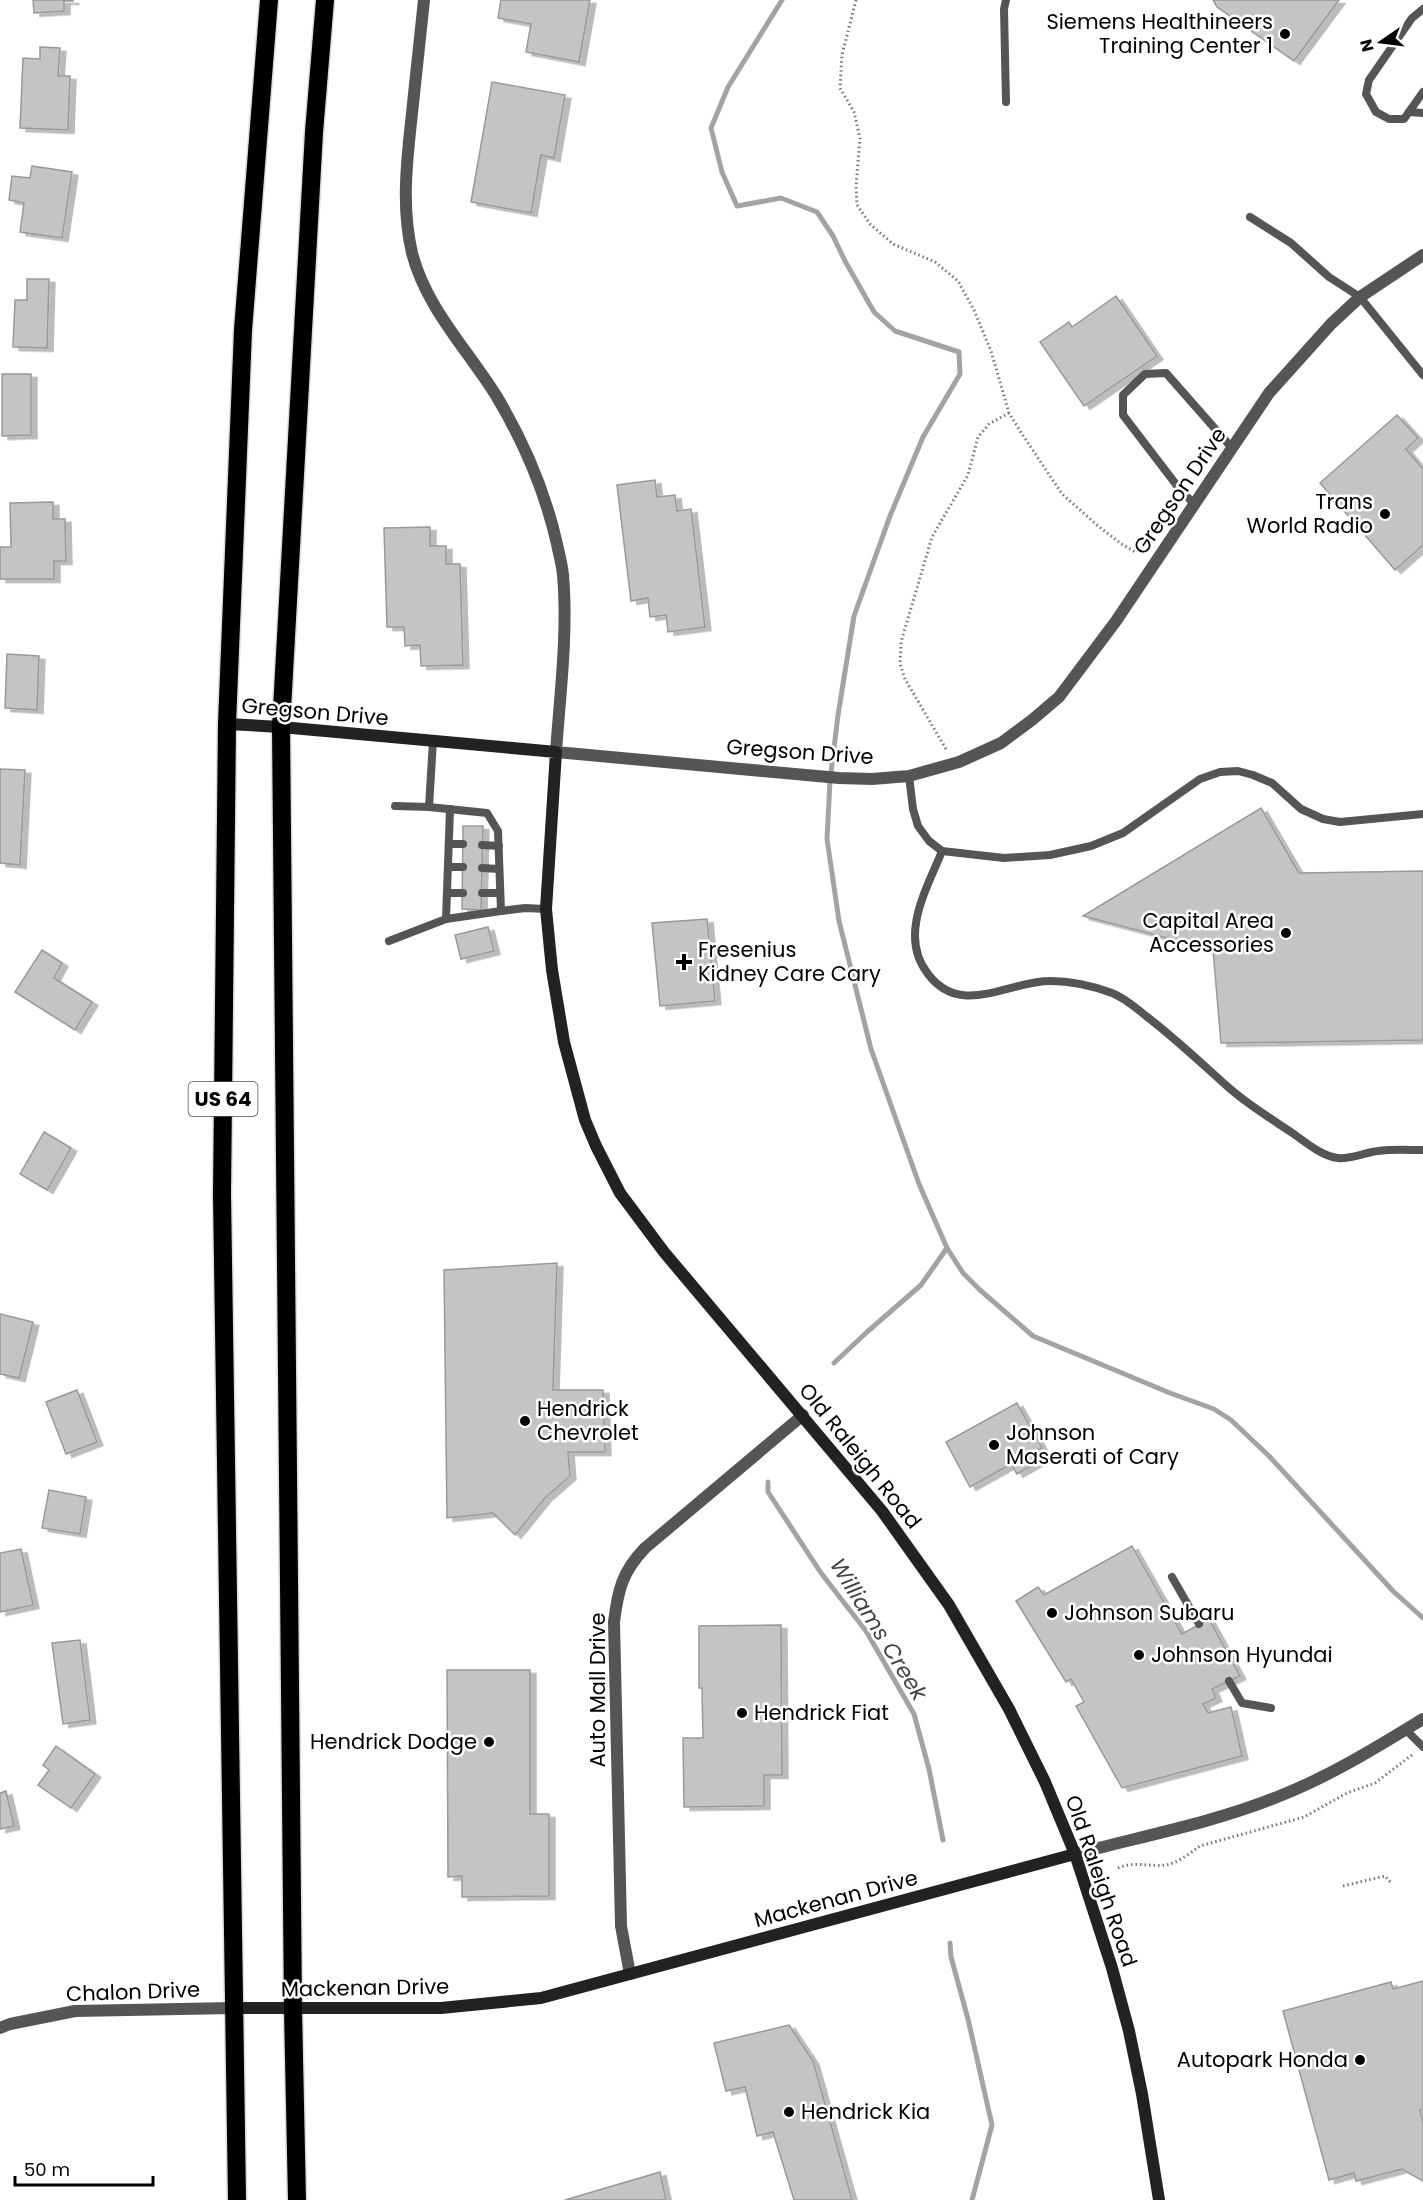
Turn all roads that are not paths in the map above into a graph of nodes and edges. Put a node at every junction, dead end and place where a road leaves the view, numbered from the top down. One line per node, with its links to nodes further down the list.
1 (269, 0): 16 (highway, US 64)
2 (325, 0): 17 (highway, US 64)
3 (423, 0): 19 (street)
4 (1006, 0): 7 (lane)
5 (1423, 9): 8 (lane)
6 (1423, 92): 8 (lane)
7 (1006, 102)
8 (1409, 112): 9 (lane)
9 (1423, 113)
10 (1250, 217): 12 (lane)
11 (1423, 255): 12 (street, Gregson Drive)
12 (1360, 297): 13 (lane); 14 (street, Gregson Drive)
13 (1423, 375)
14 (1232, 448): 15 (street, Gregson Drive); 15 (lane)
15 (1194, 504): 20 (street, Gregson Drive)
16 (227, 724): 17 (street, Gregson Drive); 53 (highway, US 64)
17 (281, 727): 18 (street, Gregson Drive); 54 (highway, US 64)
18 (433, 741): 19 (street, Gregson Drive); 22 (lane)
19 (556, 752): 20 (street, Gregson Drive); 38 (street, Old Raleigh Road)
20 (909, 776): 29 (lane)
21 (395, 806): 22 (lane)
22 (429, 807): 23 (lane)
23 (450, 809): 25 (lane); 28 (lane)
24 (1423, 814): 29 (lane)
25 (449, 844): 26 (lane); 30 (lane)
26 (463, 844)
27 (482, 845): 28 (lane)
28 (499, 846): 33 (lane)
29 (942, 851): 42 (lane)
30 (449, 867): 31 (lane); 34 (lane)
31 (463, 867)
32 (482, 868): 33 (lane)
33 (500, 869): 37 (lane)
34 (448, 893): 35 (lane); 40 (lane)
35 (463, 893)
36 (482, 893): 37 (lane)
37 (500, 893): 39 (lane)
38 (546, 909): 39 (lane); 43 (street, Old Raleigh Road)
39 (501, 911): 40 (lane)
40 (446, 919): 41 (lane)
41 (389, 941)
42 (1423, 1150)
43 (803, 1415): 51 (street, Old Raleigh Road); 52 (street, Auto Mall Drive)
44 (1172, 1576): 45 (lane)
45 (1199, 1624)
46 (1229, 1681): 47 (lane)
47 (1271, 1708)
48 (1423, 1719): 49 (street, Mackenan Drive)
49 (1406, 1730): 50 (lane); 51 (street, Mackenan Drive)
50 (1423, 1748)
51 (1075, 1854): 52 (street, Mackenan Drive); 58 (street, Old Raleigh Road)
52 (630, 1974): 54 (street, Mackenan Drive)
53 (233, 2008): 54 (street, Mackenan Drive); 55 (street, Chalon Drive); 56 (highway, US 64)
54 (293, 2010): 57 (highway, US 64)
55 (0, 2028)
56 (237, 2200)
57 (297, 2200)
58 (1159, 2200)

